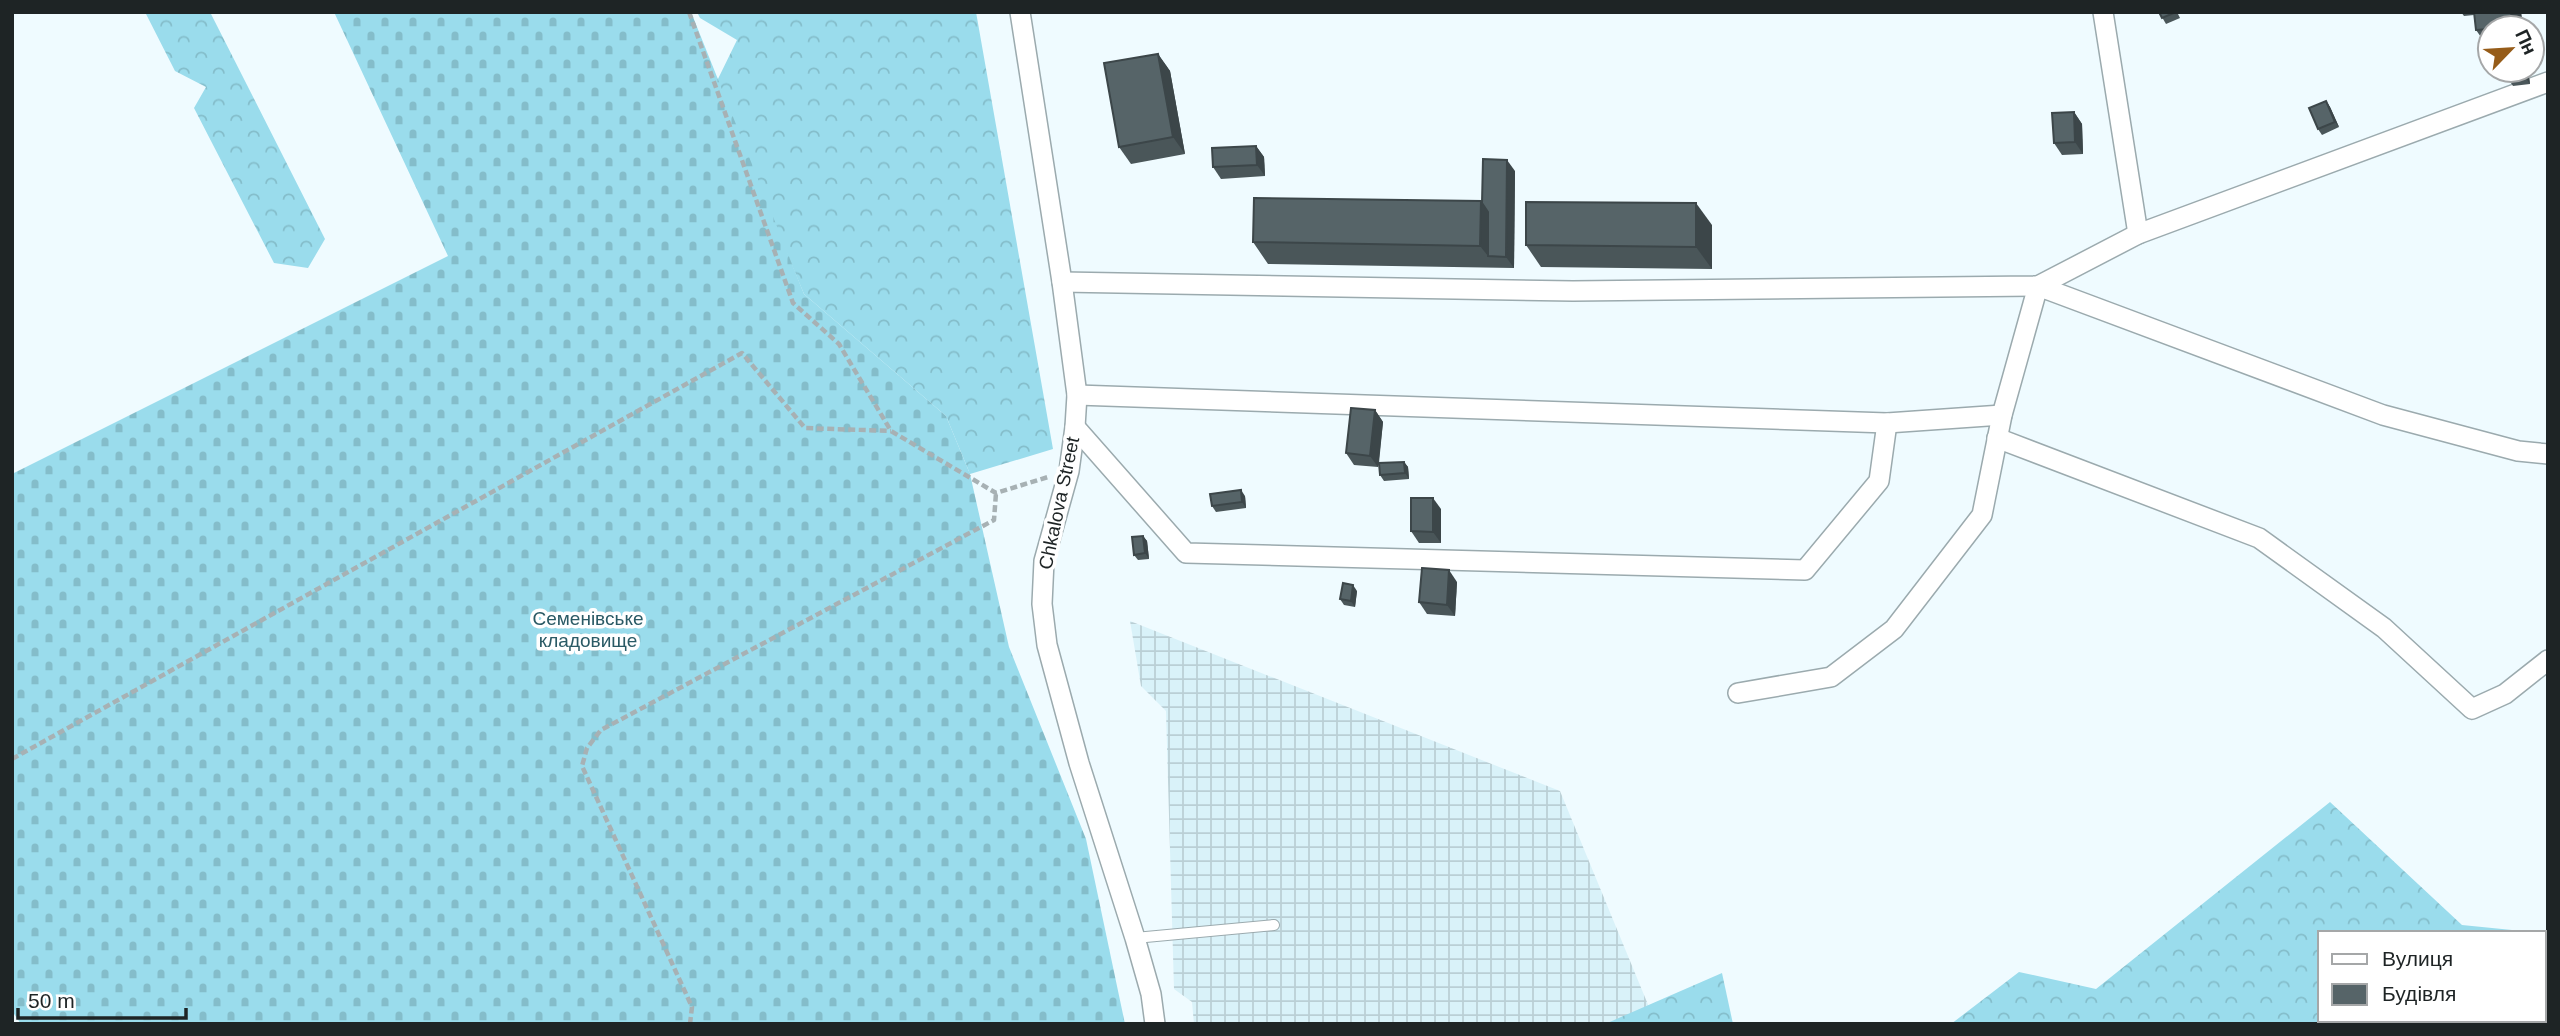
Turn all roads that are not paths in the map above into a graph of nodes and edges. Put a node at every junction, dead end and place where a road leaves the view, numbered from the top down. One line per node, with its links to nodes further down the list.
1 (1020, 12): 5 (street, Chkalova Street)
2 (2103, 12): 4 (street)
3 (2548, 82): 4 (street)
4 (2138, 234): 6 (street)
5 (1062, 282): 6 (street); 7 (street, Chkalova Street)
6 (2038, 286): 8 (street); 12 (street)
7 (1077, 395): 9 (street); 10 (street, Chkalova Street)
8 (2002, 415): 9 (street); 11 (street)
9 (1887, 423): 10 (street)
10 (1075, 427): 16 (street, Chkalova Street)
11 (1997, 438): 13 (street); 14 (street)
12 (2548, 454)
13 (2548, 660)
14 (1738, 693)
15 (1274, 925): 16 (lane)
16 (1135, 938): 17 (street, Chkalova Street)
17 (1155, 1024)

